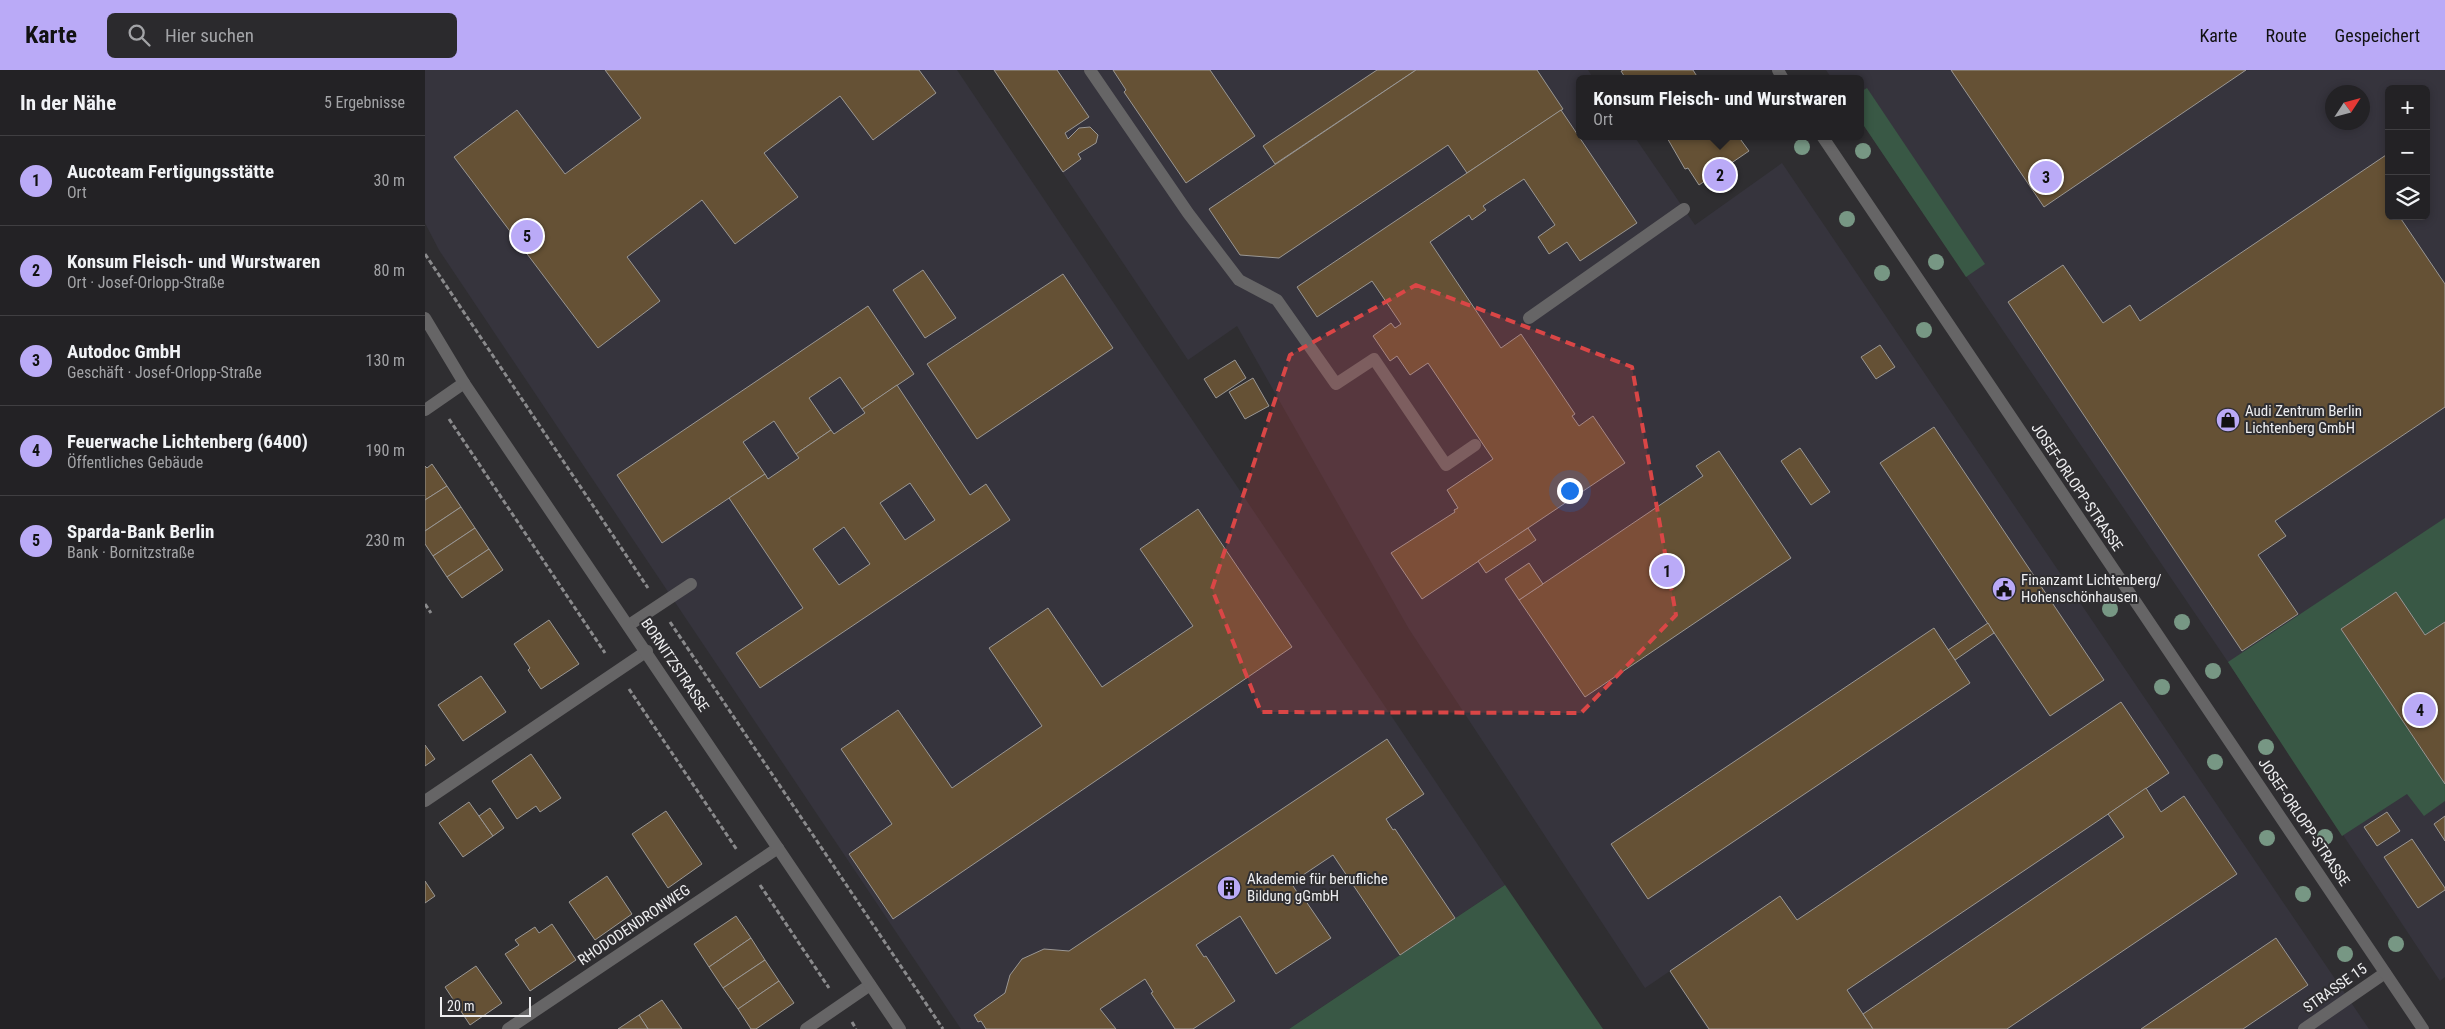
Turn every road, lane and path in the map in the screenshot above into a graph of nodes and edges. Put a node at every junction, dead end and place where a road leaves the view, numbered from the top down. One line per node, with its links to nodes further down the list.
1 (1090, 70): 10 (street)
2 (1825, 140): 21 (street, JOSEF-ORLOPP-STRASSE)
3 (1684, 209): 6 (street)
4 (425, 254): 13 (path)
5 (425, 318): 7 (street, BORNITZSTRASSE)
6 (1529, 318)
7 (464, 382): 8 (street); 15 (street, BORNITZSTRASSE)
8 (437, 401): 9 (street); 17 (path)
9 (425, 410)
10 (1475, 445)
11 (691, 584): 13 (street)
12 (425, 604): 14 (path)
13 (659, 605): 15 (street); 28 (path)
14 (431, 612)
15 (629, 625): 16 (street, BORNITZSTRASSE)
16 (647, 651): 17 (street); 19 (street, BORNITZSTRASSE)
17 (617, 671): 18 (street); 20 (path)
18 (425, 801)
19 (778, 848): 20 (street, RHODODENDRONWEG); 22 (street, BORNITZSTRASSE)
20 (749, 868): 23 (path); 24 (street, RHODODENDRONWEG)
21 (2385, 973): 29 (street, STRASSE 15); 30 (street, JOSEF-ORLOPP-STRASSE)
22 (870, 985): 23 (street); 27 (street, BORNITZSTRASSE)
23 (840, 1005): 25 (street); 26 (path)
24 (509, 1029)
25 (806, 1029)
26 (856, 1029)
27 (899, 1029)
28 (943, 1029)
29 (2304, 1029)
30 (2423, 1029)

